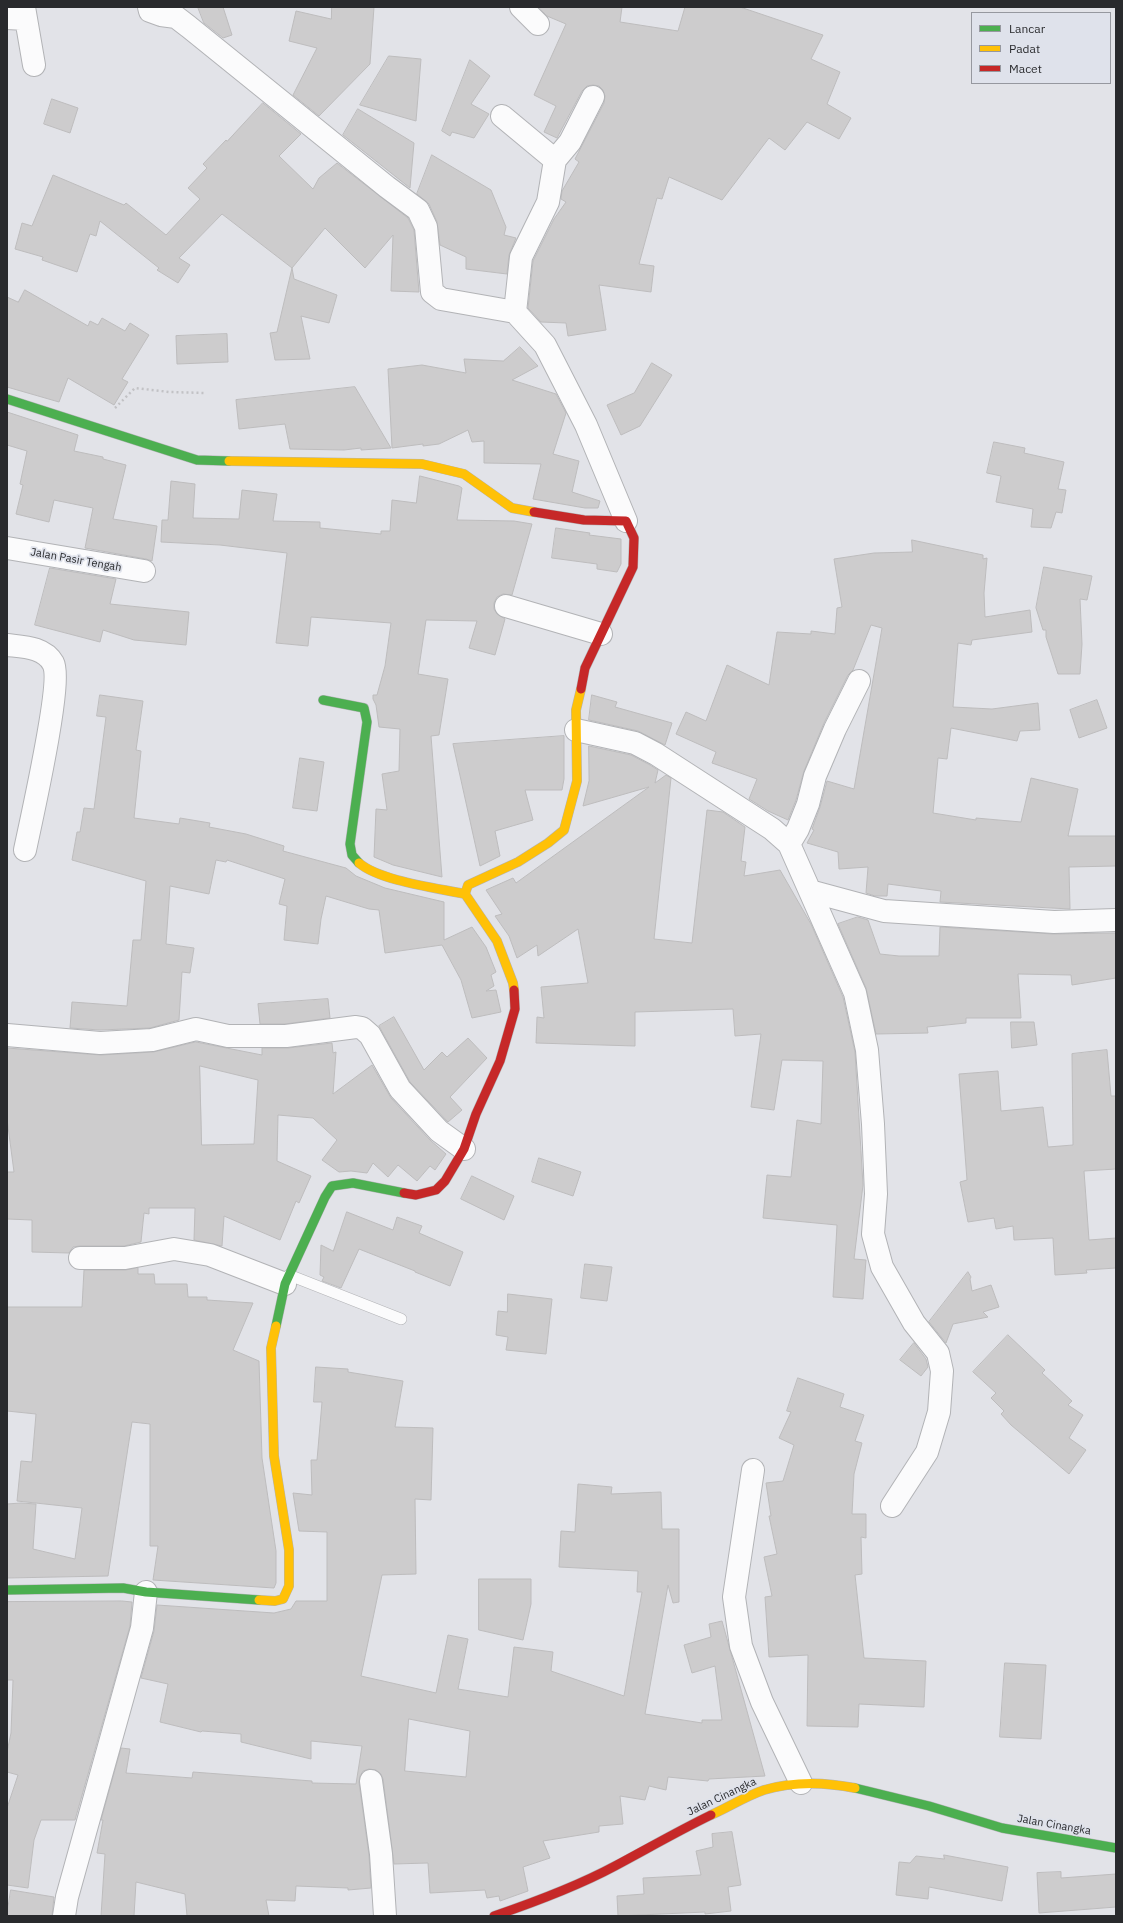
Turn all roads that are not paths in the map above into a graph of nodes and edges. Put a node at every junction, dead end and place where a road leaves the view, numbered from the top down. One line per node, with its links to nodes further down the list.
1 (149, 7): 9 (street)
2 (521, 7): 4 (street)
3 (19, 15): 5 (street)
4 (538, 24)
5 (34, 65)
6 (593, 97): 8 (street)
7 (502, 116): 8 (street)
8 (555, 160): 9 (street)
9 (515, 312): 11 (street)
10 (7, 399): 11 (street)
11 (626, 521): 15 (street)
12 (7, 548): 13 (street, Jalan Pasir Tengah)
13 (144, 571)
14 (506, 606): 15 (street)
15 (601, 634): 19 (street)
16 (7, 645): 21 (street)
17 (859, 681): 20 (street)
18 (323, 700): 23 (street)
19 (576, 730): 20 (street); 23 (street)
20 (789, 844): 22 (street)
21 (25, 850)
22 (810, 891): 24 (street); 31 (street)
23 (465, 894): 26 (street)
24 (1116, 920)
25 (7, 1035): 26 (street)
26 (464, 1149): 28 (street)
27 (80, 1258): 28 (street)
28 (287, 1280): 29 (lane); 33 (street)
29 (401, 1320)
30 (753, 1470): 35 (street)
31 (892, 1506)
32 (7, 1590): 33 (street)
33 (146, 1592): 37 (street)
34 (371, 1781): 38 (street)
35 (801, 1783): 36 (street, Jalan Cinangka); 39 (street, Jalan Cinangka)
36 (1116, 1848)
37 (64, 1916)
38 (385, 1916)
39 (494, 1916)

